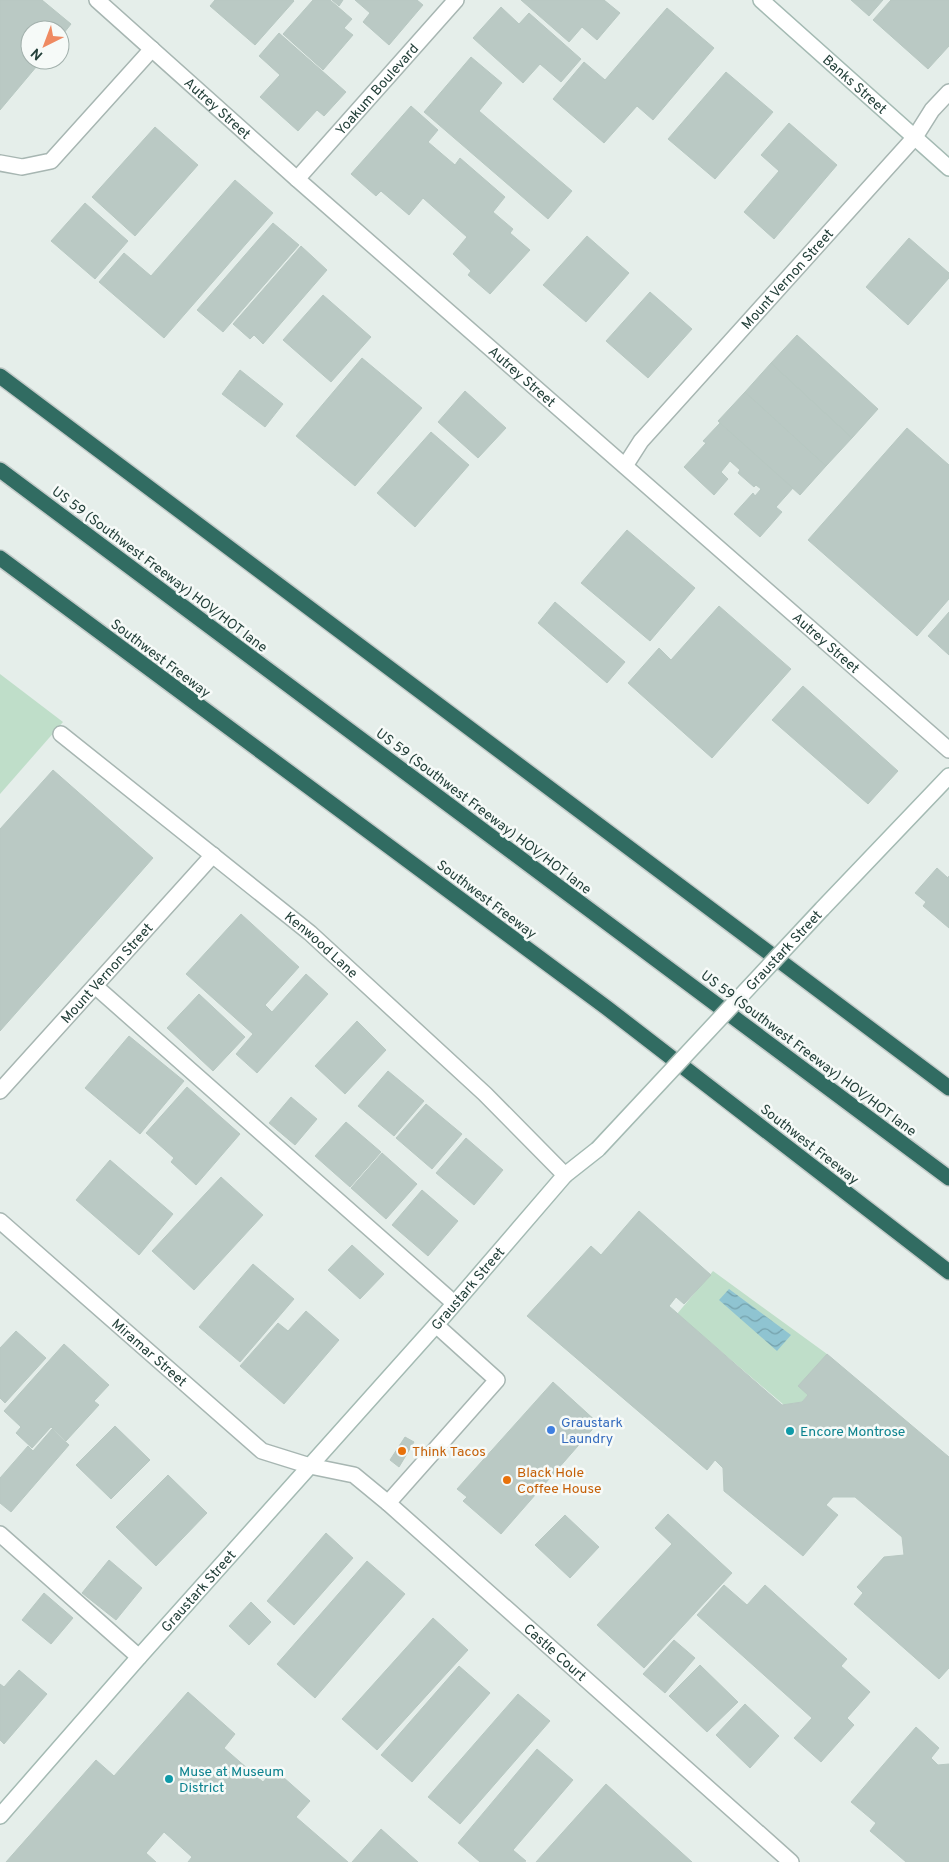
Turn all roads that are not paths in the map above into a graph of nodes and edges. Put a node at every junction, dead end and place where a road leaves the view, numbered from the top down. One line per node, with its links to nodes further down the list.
1 (97, 0): 4 (street, Autrey Street)
2 (456, 0): 9 (street, Yoakum Boulevard)
3 (761, 0): 6 (street, Banks Street)
4 (152, 50): 7 (street); 9 (street, Autrey Street)
5 (949, 92): 6 (street, Mount Vernon Street)
6 (914, 137): 8 (street, Banks Street); 11 (street, Mount Vernon Street)
7 (0, 163)
8 (949, 168)
9 (297, 179): 11 (street, Autrey Street)
10 (0, 376): 19 (highway)
11 (625, 466): 15 (street, Autrey Street)
12 (0, 470): 22 (highway, US 59 (Southwest Freeway) HOV/HOT lane)
13 (0, 558): 24 (highway, Southwest Freeway)
14 (61, 734): 17 (street, Kenwood Lane)
15 (949, 750)
16 (949, 776): 21 (street, Graustark Street, bridge)
17 (213, 855): 18 (street, Mount Vernon Street); 21 (street, Kenwood Lane)
18 (94, 986): 20 (street, Mount Vernon Street); 25 (street)
19 (949, 1088)
20 (0, 1091)
21 (565, 1175): 25 (street, Graustark Street)
22 (949, 1178)
23 (0, 1220): 27 (street, Miramar Street)
24 (949, 1272)
25 (454, 1304): 26 (street, Graustark Street)
26 (436, 1325): 27 (street, Graustark Street); 28 (street)
27 (310, 1466): 28 (street, Castle Court); 30 (street, Graustark Street)
28 (388, 1503): 32 (street, Castle Court)
29 (0, 1534): 30 (street)
30 (139, 1657): 31 (street, Graustark Street)
31 (0, 1816)
32 (791, 1862)

